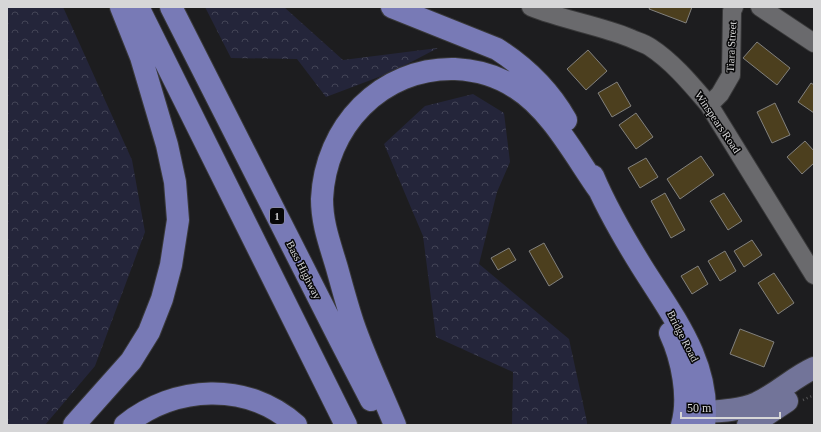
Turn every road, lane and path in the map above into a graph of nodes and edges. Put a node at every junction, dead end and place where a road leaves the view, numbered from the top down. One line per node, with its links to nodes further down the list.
1 (122, 7): 15 (highway)
2 (138, 7): 18 (highway)
3 (171, 7): 19 (highway, Bass Highway / 1)
4 (392, 7): 10 (highway)
5 (530, 7): 9 (street, Winspears Road)
6 (734, 7): 9 (street, Tiara Street)
7 (760, 7): 8 (street)
8 (814, 43)
9 (709, 105): 11 (street, Winspears Road)
10 (599, 190): 14 (highway, Bridge Road); 20 (highway)
11 (814, 275)
12 (814, 368): 14 (main road)
13 (814, 385): 21 (main road)
14 (695, 420)
15 (74, 425)
16 (126, 425): 17 (highway)
17 (296, 425)
18 (346, 425)
19 (384, 425)
20 (395, 425)
21 (748, 425)

